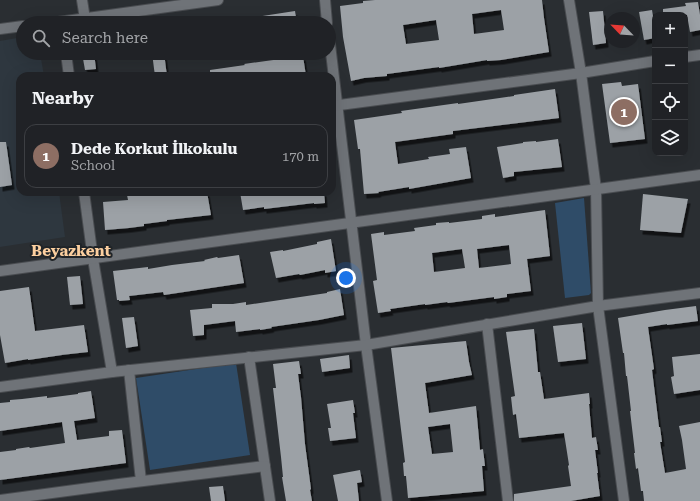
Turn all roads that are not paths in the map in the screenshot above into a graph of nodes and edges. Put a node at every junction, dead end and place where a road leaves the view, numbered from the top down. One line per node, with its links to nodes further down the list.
1 (82, 0): 5 (street)
2 (218, 0): 6 (street)
3 (325, 0): 7 (street)
4 (569, 0): 17 (street)
5 (85, 16)
6 (106, 16)
7 (326, 16)
8 (16, 27): 9 (street)
9 (0, 29)
10 (700, 55): 11 (street)
11 (688, 57)
12 (67, 60): 15 (street)
13 (331, 60): 16 (street)
14 (652, 61): 17 (street)
15 (68, 72)
16 (332, 72)
17 (581, 73): 18 (street); 21 (street)
18 (336, 106)
19 (336, 113): 23 (street)
20 (700, 174): 21 (street)
21 (596, 189): 23 (street); 27 (street)
22 (85, 196): 24 (street)
23 (352, 223): 24 (street); 29 (street)
24 (93, 259): 25 (street); 32 (street)
25 (0, 271)
26 (700, 293): 27 (street)
27 (598, 306): 28 (street); 40 (street)
28 (487, 324): 29 (street); 39 (street)
29 (366, 345): 30 (street); 38 (street)
30 (248, 357): 31 (street); 34 (street)
31 (129, 370): 32 (street); 35 (street)
32 (112, 372): 33 (street)
33 (0, 387)
34 (265, 466): 35 (street); 37 (street)
35 (141, 481): 36 (street)
36 (0, 500)
37 (270, 501)
38 (387, 501)
39 (508, 501)
40 (624, 501)

